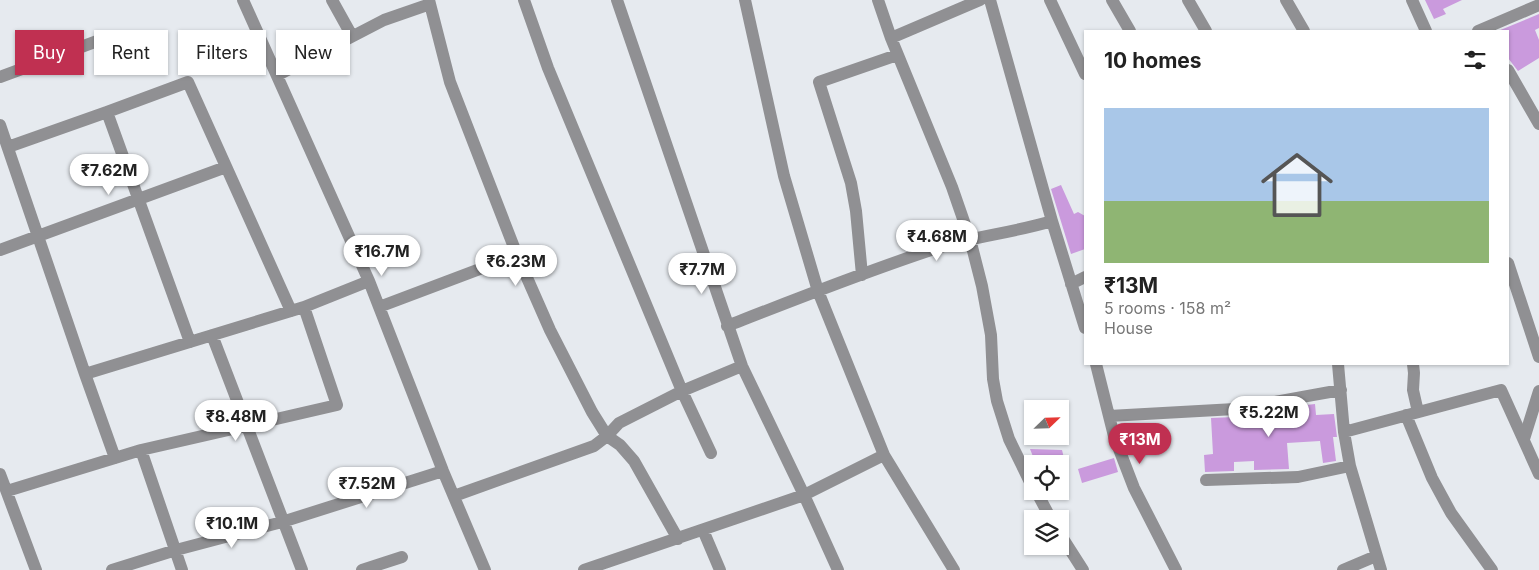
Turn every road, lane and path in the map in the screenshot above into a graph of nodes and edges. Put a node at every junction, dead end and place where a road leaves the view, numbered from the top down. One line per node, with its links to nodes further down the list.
1 (243, 0): 25 (street)
2 (332, 0): 21 (street)
3 (524, 0): 61 (street)
4 (617, 0): 51 (street)
5 (745, 0): 46 (street)
6 (878, 0): 22 (street)
7 (1004, 0): 14 (street)
8 (1050, 0): 26 (street)
9 (1112, 0): 16 (street)
10 (1188, 0): 17 (street)
11 (1286, 0): 18 (street)
12 (1412, 0): 19 (street)
13 (430, 2): 21 (street); 40 (street)
14 (987, 2): 22 (street); 36 (street)
15 (1539, 5): 20 (street)
16 (1129, 30)
17 (1205, 30)
18 (1303, 30)
19 (1426, 30)
20 (1480, 30)
21 (352, 36)
22 (891, 38): 24 (street)
23 (94, 42): 29 (street)
24 (897, 54): 38 (street); 42 (street)
25 (276, 71)
26 (1084, 72)
27 (1509, 72): 31 (street)
28 (278, 75): 44 (street)
29 (0, 77)
30 (107, 112): 33 (street); 34 (street); 35 (street)
31 (1539, 124)
32 (0, 125): 33 (street)
33 (8, 147): 37 (street)
34 (226, 167): 35 (street); 49 (street)
35 (140, 200): 37 (street); 53 (street)
36 (1052, 221): 38 (street); 45 (street)
37 (38, 237): 39 (street); 59 (street)
38 (970, 239): 42 (street); 74 (street)
39 (0, 250)
40 (517, 255): 48 (street); 67 (street)
41 (1509, 265): 54 (street)
42 (862, 275): 46 (street)
43 (1084, 278): 45 (street)
44 (369, 281): 47 (street); 48 (street)
45 (1071, 284): 50 (street)
46 (818, 291): 51 (street); 71 (street)
47 (304, 307): 49 (street); 65 (street)
48 (379, 307): 75 (street)
49 (291, 311): 52 (street)
50 (1084, 325)
51 (728, 326): 58 (street)
52 (212, 335): 53 (street); 65 (street)
53 (190, 342): 59 (street)
54 (1539, 357)
55 (1096, 365): 64 (street)
56 (1338, 365): 60 (street)
57 (1413, 365): 63 (street)
58 (742, 366): 61 (street); 80 (street)
59 (85, 374): 72 (street)
60 (1341, 390): 64 (street); 66 (street)
61 (682, 391): 67 (street); 70 (street)
62 (1539, 392): 68 (street)
63 (1412, 414): 66 (street); 68 (street); 103 (street)
64 (1109, 416): 100 (street)
65 (246, 425): 69 (street); 82 (street)
66 (1344, 432): 73 (street)
67 (607, 436): 81 (street); 84 (street)
68 (1524, 439): 77 (street)
69 (140, 450): 72 (street); 86 (street)
70 (711, 453)
71 (884, 455): 80 (street); 98 (street)
72 (115, 458): 79 (street)
73 (1350, 466): 78 (street); 87 (street)
74 (1024, 470)
75 (443, 471): 81 (street); 82 (street)
76 (0, 474): 79 (street)
77 (1539, 474)
78 (1206, 480)
79 (7, 491): 89 (street)
80 (804, 495): 83 (street); 97 (street)
81 (454, 496): 94 (street)
82 (282, 522): 86 (street); 92 (street)
83 (703, 530): 84 (street); 96 (street)
84 (678, 538): 95 (street)
85 (1069, 548): 99 (street)
86 (176, 550): 90 (street); 91 (street)
87 (1376, 556): 101 (street); 102 (street)
88 (402, 557): 93 (street)
89 (36, 570)
90 (112, 570)
91 (182, 570)
92 (302, 570)
93 (362, 570)
94 (485, 570)
95 (584, 570)
96 (720, 570)
97 (838, 570)
98 (954, 570)
99 (1083, 570)
100 (1176, 570)
101 (1343, 570)
102 (1381, 570)
103 (1492, 570)

